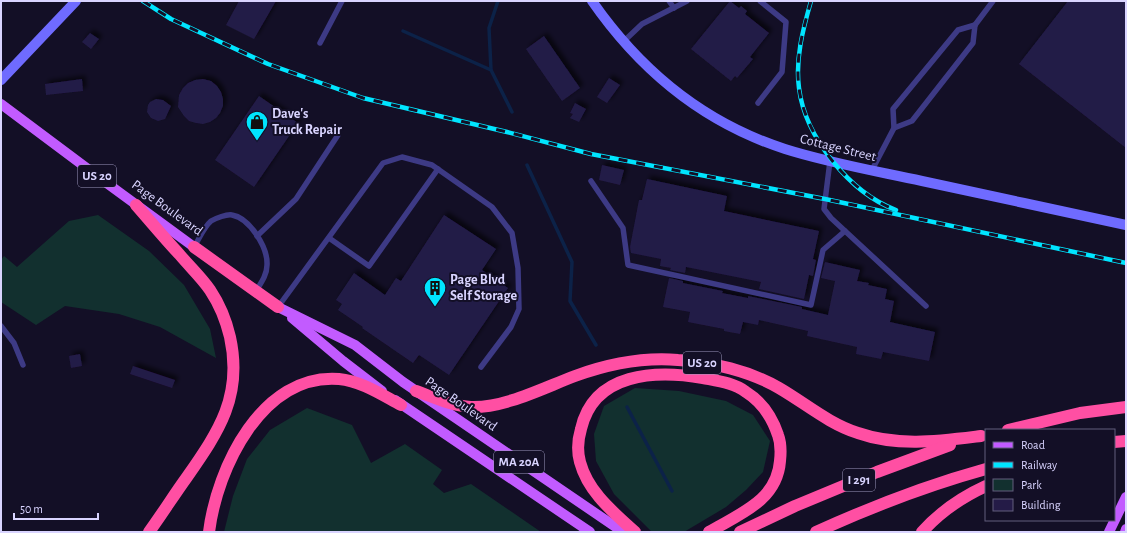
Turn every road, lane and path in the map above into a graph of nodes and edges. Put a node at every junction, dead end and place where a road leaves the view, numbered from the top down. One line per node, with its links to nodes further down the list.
1 (76, 1): 12 (main road)
2 (342, 1): 11 (lane)
3 (592, 1): 10 (main road, Cottage Street)
4 (669, 1): 8 (lane)
5 (687, 1): 8 (lane)
6 (760, 1): 13 (lane)
7 (993, 1): 9 (lane)
8 (674, 8): 10 (lane)
9 (975, 25): 15 (lane); 15 (lane)
10 (623, 42): 17 (main road, Cottage Street)
11 (320, 44)
12 (1, 80)
13 (758, 103)
14 (1, 104): 21 (main road, Page Boulevard / US 20)
15 (894, 128): 19 (lane)
16 (338, 135): 24 (lane)
17 (830, 161): 19 (main road, Cottage Street); 23 (lane)
18 (438, 169): 25 (lane); 25 (lane); 32 (lane)
19 (872, 170): 22 (main road, Cottage Street)
20 (590, 181): 23 (lane)
21 (136, 205): 26 (main road, Page Boulevard / US 20); 44 (highway)
22 (1126, 225)
23 (845, 232): 28 (lane)
24 (257, 236): 26 (lane); 27 (lane)
25 (329, 238): 29 (lane)
26 (194, 247): 27 (highway, Page Boulevard / US 20)
27 (256, 291): 29 (highway, Page Boulevard / US 20)
28 (926, 306)
29 (278, 307): 33 (main road, Page Boulevard / US 20); 34 (main road, Page Boulevard / US 20)
30 (1, 326): 31 (lane)
31 (23, 365)
32 (481, 367)
33 (416, 391): 37 (highway, US 20); 47 (main road, Page Boulevard / MA 20A)
34 (401, 405): 45 (highway); 46 (main road, Page Boulevard / US 20)
35 (1126, 407): 36 (highway)
36 (1012, 429)
37 (983, 436): 50 (highway, I 291)
38 (985, 469): 51 (highway, I 291)
39 (985, 487): 52 (highway)
40 (1126, 497): 41 (main road)
41 (1115, 520)
42 (1114, 521): 53 (main road)
43 (1126, 529): 54 (main road)
44 (149, 532)
45 (209, 532)
46 (590, 532)
47 (623, 532)
48 (635, 532): 49 (highway)
49 (709, 532)
50 (740, 532)
51 (816, 532)
52 (922, 532)
53 (1109, 532)
54 (1124, 532)

